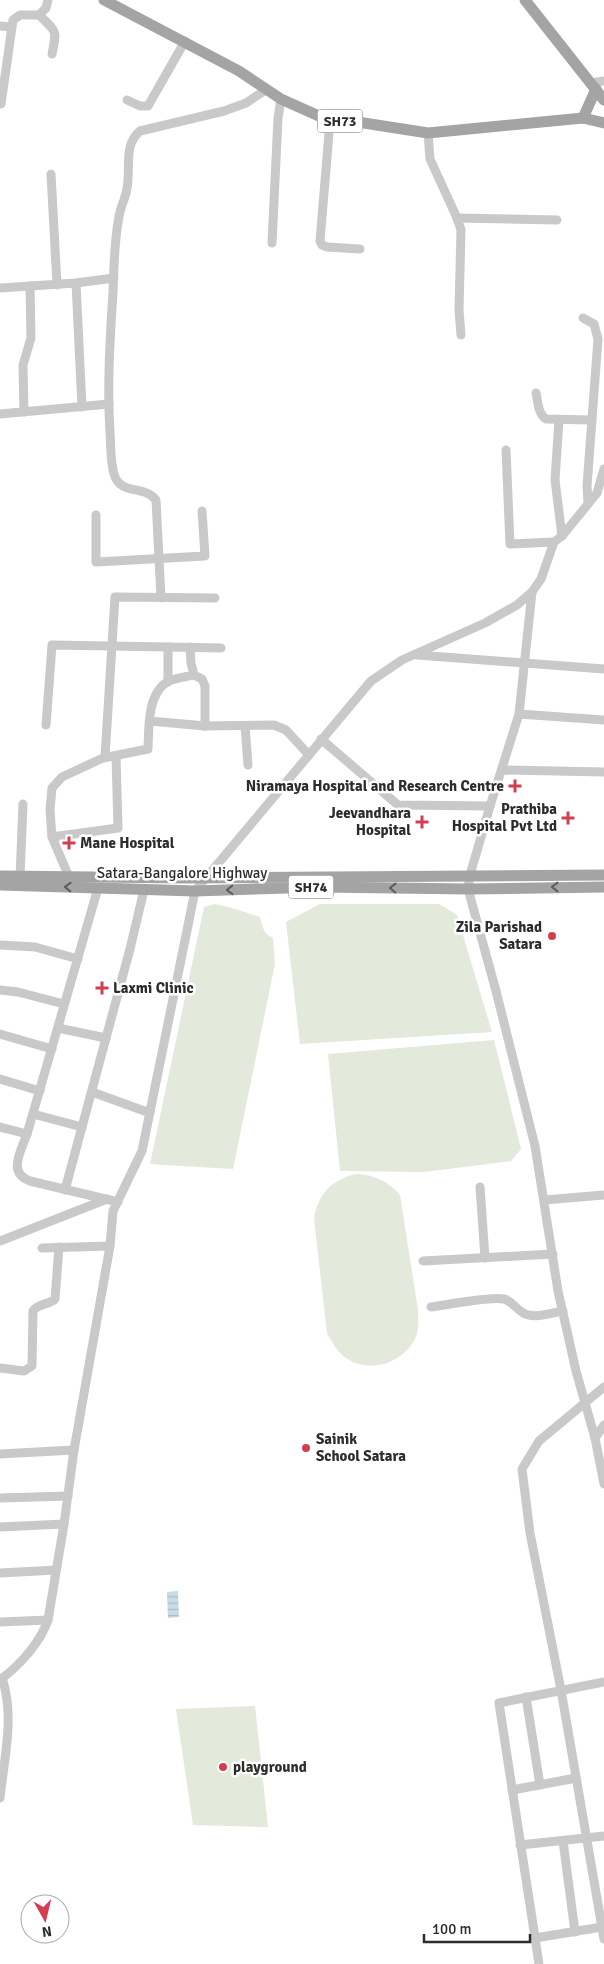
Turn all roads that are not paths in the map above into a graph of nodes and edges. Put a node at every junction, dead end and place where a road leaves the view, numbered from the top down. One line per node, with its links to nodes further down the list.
1 (48, 0): 4 (street)
2 (104, 0): 7 (main road, SH73)
3 (525, 0): 10 (main road)
4 (39, 15): 6 (street); 8 (street)
5 (0, 26): 6 (street)
6 (11, 27): 9 (street)
7 (185, 42): 11 (main road, SH73); 13 (street)
8 (52, 54)
9 (2, 85): 15 (street)
10 (597, 85): 14 (main road); 16 (main road)
11 (267, 89): 12 (main road, SH73); 25 (street)
12 (281, 99): 17 (main road, SH73); 23 (street)
13 (127, 100)
14 (604, 100)
15 (1, 104)
16 (583, 118): 18 (main road, SH73); 19 (main road, SH73)
17 (330, 121): 19 (main road, SH73); 24 (street)
18 (604, 123)
19 (428, 133): 21 (street)
20 (51, 174): 27 (street)
21 (457, 218): 22 (street); 31 (street)
22 (558, 220)
23 (272, 243)
24 (360, 249)
25 (114, 278): 26 (street); 33 (street)
26 (76, 284): 27 (street); 34 (street)
27 (57, 285): 28 (street)
28 (30, 286): 29 (street); 35 (street)
29 (0, 288)
30 (583, 318): 38 (street)
31 (461, 335)
32 (536, 393): 37 (street)
33 (108, 404): 34 (street); 47 (street)
34 (82, 407): 35 (street)
35 (24, 412): 36 (street)
36 (0, 414)
37 (559, 420): 38 (street); 45 (street)
38 (592, 420): 42 (street)
39 (506, 450): 46 (street)
40 (604, 469): 41 (street)
41 (602, 485): 42 (street)
42 (588, 502): 45 (street)
43 (202, 511): 47 (street)
44 (96, 515): 47 (street)
45 (562, 536): 46 (street)
46 (554, 542): 48 (street)
47 (160, 559): 49 (street)
48 (532, 592): 55 (street); 56 (street)
49 (161, 598): 50 (street); 51 (street)
50 (215, 598)
51 (112, 646): 52 (street); 63 (street); 69 (street)
52 (168, 647): 53 (street); 59 (street)
53 (190, 647): 54 (street); 58 (street)
54 (221, 648)
55 (414, 655): 56 (street); 66 (street)
56 (524, 663): 57 (street); 60 (street)
57 (604, 669)
58 (194, 675): 59 (street); 64 (street)
59 (168, 682): 62 (street)
60 (519, 714): 61 (street); 71 (street)
61 (604, 720)
62 (150, 721): 64 (street); 68 (street)
63 (46, 725)
64 (205, 726): 65 (street)
65 (245, 726): 67 (street); 70 (street)
66 (321, 738): 67 (street); 74 (street)
67 (308, 754): 81 (street)
68 (116, 756): 69 (street); 75 (street)
69 (104, 758): 75 (street)
70 (248, 765)
71 (502, 770): 72 (street); 74 (street)
72 (604, 772)
73 (24, 804): 79 (street)
74 (490, 806): 76 (street)
75 (52, 837): 80 (street)
76 (470, 875): 77 (main road, Satara-Bangalore Highway / SH74); 81 (main road, Satara-Bangalore Highway / SH74); 85 (street)
77 (604, 875)
78 (0, 876): 79 (main road, Satara-Bangalore Highway / SH74)
79 (20, 876): 80 (main road, Satara-Bangalore Highway / SH74)
80 (68, 877): 81 (main road, Satara-Bangalore Highway / SH74)
81 (206, 878): 87 (street)
82 (0, 885): 84 (main road, Satara-Bangalore Highway / SH74, one-way to 82)
83 (604, 887): 85 (main road, Satara-Bangalore Highway / SH74, one-way to 85)
84 (98, 888): 86 (main road, Satara-Bangalore Highway / SH74); 89 (street)
85 (468, 889): 87 (main road, Satara-Bangalore Highway / SH74, one-way to 87); 108 (street)
86 (144, 890): 87 (main road, Satara-Bangalore Highway / SH74); 94 (street)
87 (195, 891): 99 (street)
88 (0, 945): 89 (street)
89 (78, 959): 91 (street)
90 (0, 990): 91 (street)
91 (64, 1004): 92 (street)
92 (58, 1028): 94 (street); 95 (street)
93 (0, 1034): 95 (street)
94 (106, 1038): 98 (street)
95 (52, 1049): 97 (street)
96 (0, 1079): 97 (street)
97 (40, 1091): 100 (street)
98 (92, 1092): 99 (street); 102 (street)
99 (150, 1113): 109 (street)
100 (33, 1114): 102 (street); 103 (street)
101 (0, 1127): 103 (street)
102 (82, 1127): 105 (street)
103 (27, 1134): 105 (street)
104 (480, 1187): 115 (street)
105 (65, 1190): 107 (street)
106 (604, 1195): 108 (street)
107 (107, 1199): 109 (street); 110 (street)
108 (544, 1200): 114 (street)
109 (118, 1202): 111 (street)
110 (0, 1241)
111 (110, 1246): 112 (street); 125 (street)
112 (59, 1247): 113 (street); 119 (street)
113 (42, 1248)
114 (553, 1254): 115 (street); 118 (street)
115 (485, 1258): 116 (street)
116 (423, 1262)
117 (431, 1307): 118 (street)
118 (563, 1311): 121 (street)
119 (0, 1368)
120 (604, 1387): 121 (street)
121 (585, 1404): 123 (street); 138 (street)
122 (604, 1425): 123 (street)
123 (595, 1438): 124 (street)
124 (601, 1449): 127 (street)
125 (74, 1450): 126 (street); 128 (street)
126 (0, 1454)
127 (604, 1480)
128 (68, 1496): 129 (street); 130 (street)
129 (0, 1498)
130 (64, 1524): 131 (street); 132 (street)
131 (0, 1527)
132 (56, 1570): 133 (street); 134 (street)
133 (0, 1573)
134 (48, 1620): 135 (street); 136 (street)
135 (0, 1622)
136 (1, 1679): 143 (street)
137 (604, 1682): 138 (street)
138 (561, 1690): 139 (street); 140 (street)
139 (526, 1697): 141 (street); 142 (street)
140 (576, 1778): 141 (street); 145 (street)
141 (540, 1785): 142 (street)
142 (512, 1790): 147 (street)
143 (0, 1798)
144 (604, 1836): 145 (street)
145 (587, 1839): 146 (street); 148 (street)
146 (563, 1841): 147 (street); 149 (street)
147 (520, 1845): 150 (street)
148 (602, 1928): 149 (street); 151 (street)
149 (575, 1932): 150 (street)
150 (535, 1938): 152 (street)
151 (604, 1939)
152 (539, 1964)

